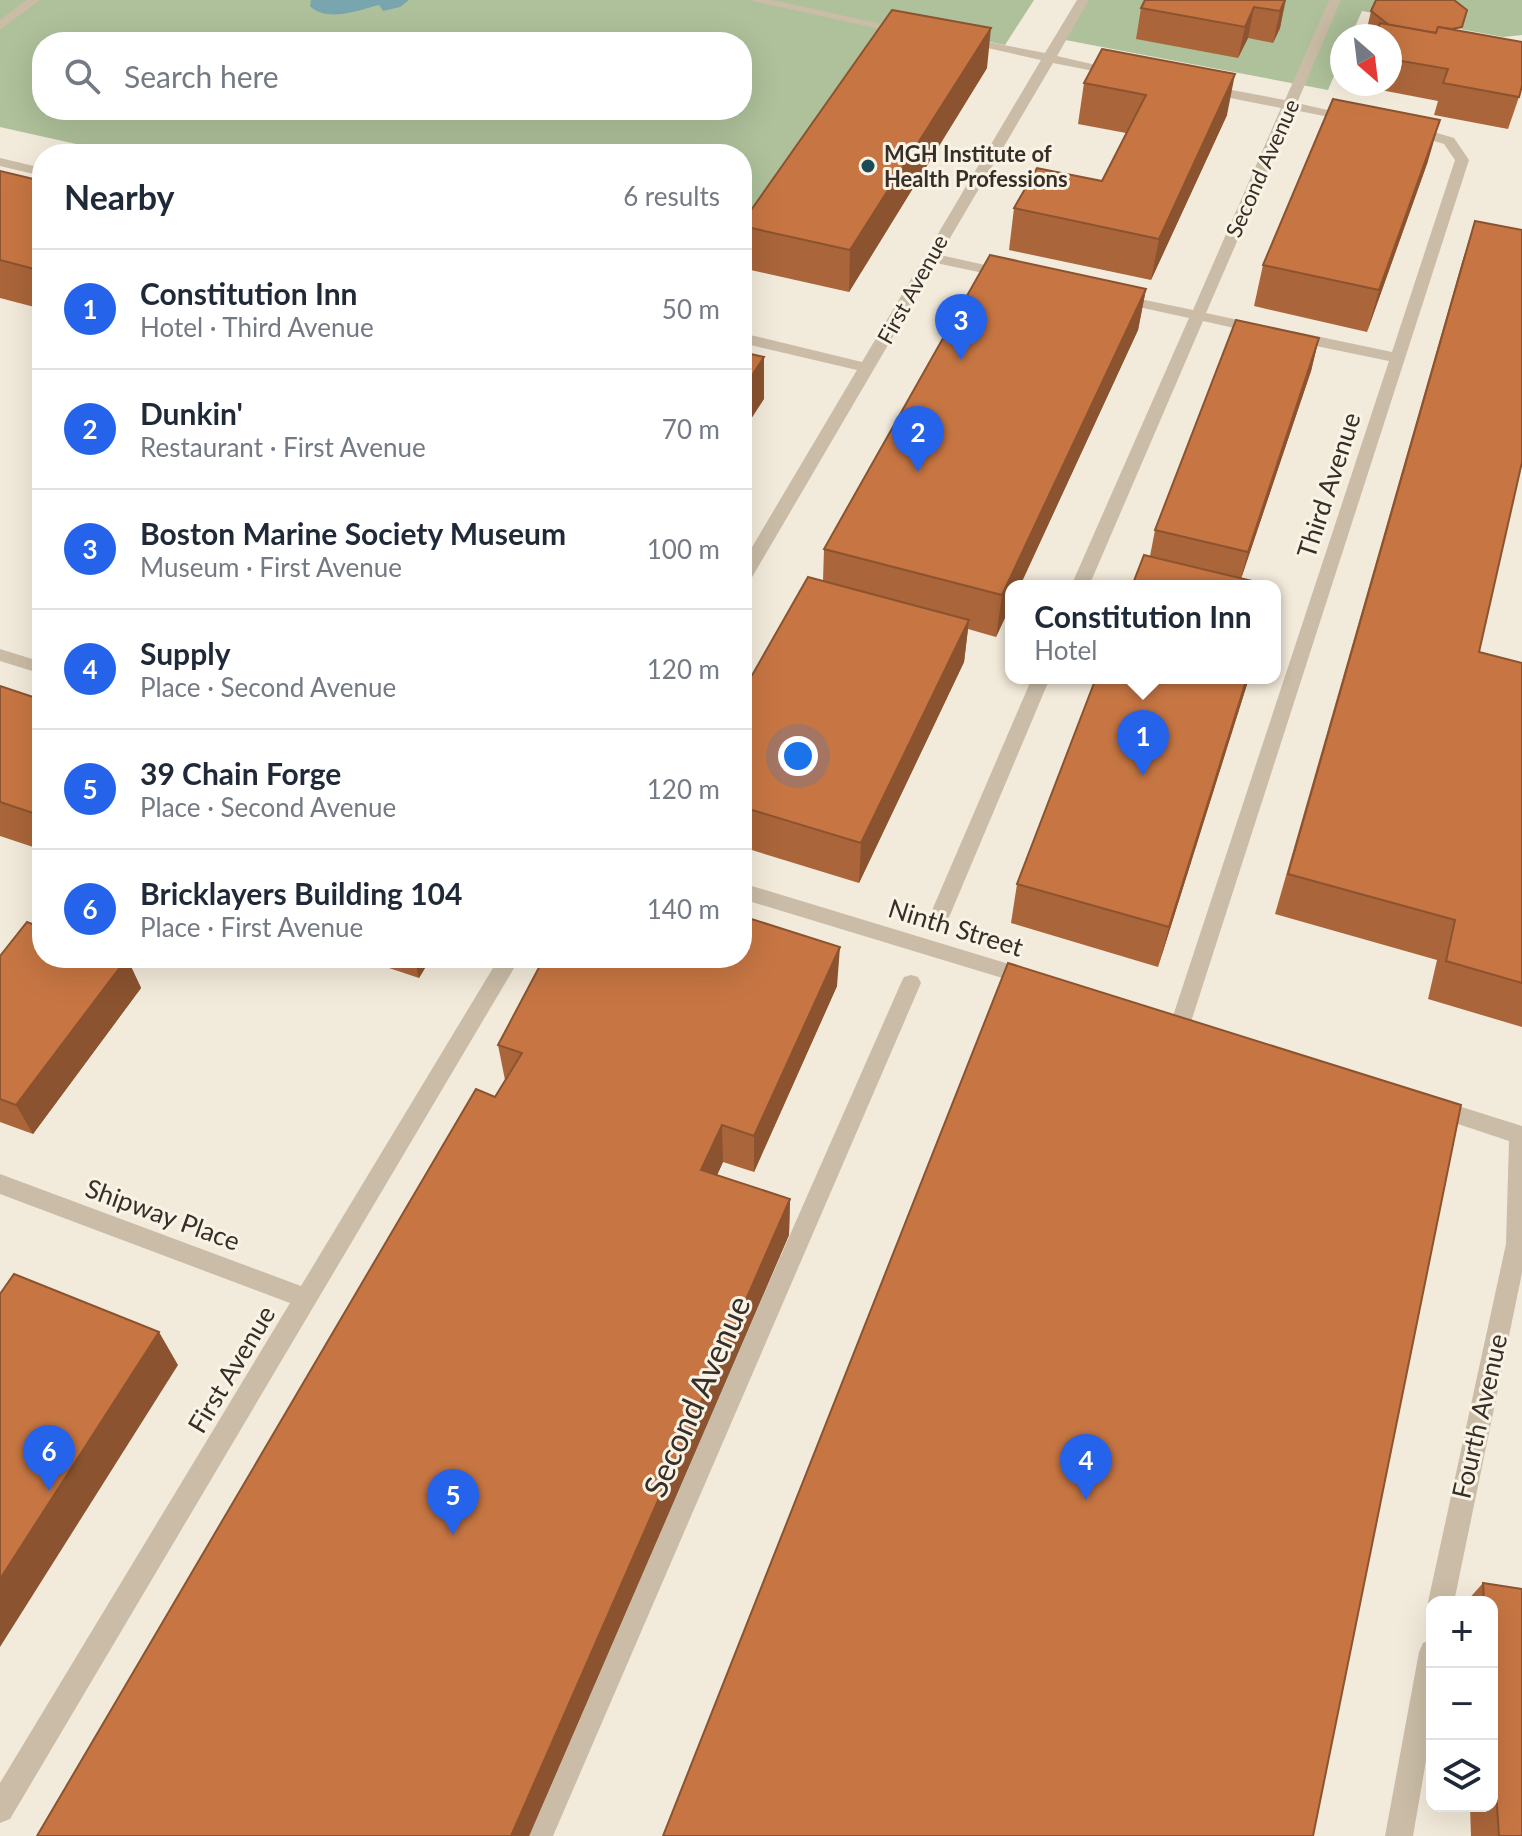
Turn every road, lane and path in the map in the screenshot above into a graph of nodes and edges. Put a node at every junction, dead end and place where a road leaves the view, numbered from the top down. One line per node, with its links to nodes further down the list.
1 (34, 0): 5 (street)
2 (754, 0): 6 (street)
3 (1083, 0): 8 (street, First Avenue)
4 (1335, 0): 11 (street, Second Avenue)
5 (0, 26)
6 (919, 33)
7 (950, 39): 8 (street)
8 (1048, 58): 9 (street); 16 (street, First Avenue)
9 (1133, 75)
10 (1196, 87): 11 (street)
11 (1289, 106): 12 (street); 19 (street, Second Avenue)
12 (1365, 120)
13 (1395, 126): 21 (street, Third Avenue)
14 (0, 162): 15 (street)
15 (32, 170)
16 (929, 257): 17 (street); 22 (street, First Avenue)
17 (1019, 277)
18 (1093, 293): 19 (street)
19 (1196, 315): 21 (street); 24 (street, Second Avenue)
20 (752, 340): 22 (street)
21 (1397, 358): 33 (street, Third Avenue)
22 (868, 368): 23 (street, First Avenue)
23 (752, 562)
24 (1083, 580)
25 (0, 655): 26 (street)
26 (32, 665)
27 (1038, 684): 29 (street)
28 (752, 894): 32 (street, Ninth Street)
29 (940, 915)
30 (504, 968): 36 (street, First Avenue)
31 (911, 983): 40 (street, Second Avenue)
32 (1052, 985)
33 (1180, 1025)
34 (1416, 1101): 37 (street, Fourth Avenue)
35 (0, 1184): 36 (street, Shipway Place)
36 (306, 1299): 39 (street, First Avenue)
37 (1442, 1596)
38 (1429, 1668): 41 (street)
39 (0, 1809)
40 (539, 1836)
41 (1399, 1836)

